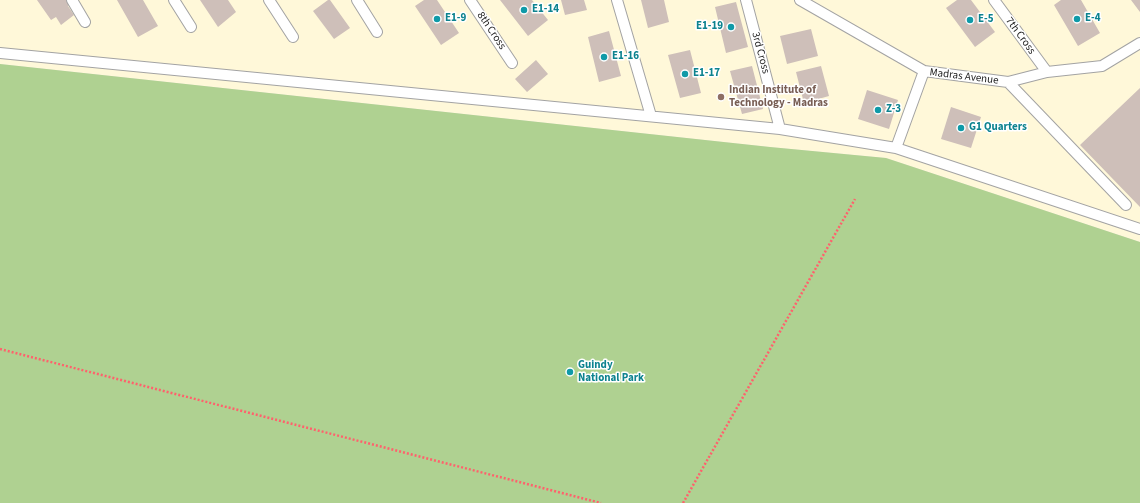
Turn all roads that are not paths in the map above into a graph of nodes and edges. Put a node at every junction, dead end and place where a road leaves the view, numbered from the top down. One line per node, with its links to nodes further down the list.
1 (72, 0): 10 (lane)
2 (174, 0): 11 (lane)
3 (269, 0): 13 (lane)
4 (357, 0): 12 (lane)
5 (470, 0): 16 (lane, 8th Cross)
6 (617, 0): 20 (lane)
7 (746, 0): 21 (lane, 3rd Cross)
8 (800, 0): 17 (lane, Madras Avenue)
9 (994, 0): 18 (lane, 7th Cross)
10 (85, 22)
11 (191, 27)
12 (377, 32)
13 (293, 37)
14 (1140, 43): 18 (lane, Madras Avenue)
15 (0, 53): 20 (lane)
16 (512, 63)
17 (924, 71): 19 (lane, Madras Avenue); 22 (lane)
18 (1047, 72): 19 (lane, Madras Avenue)
19 (1008, 82): 23 (lane)
20 (651, 116): 21 (lane)
21 (780, 129): 22 (lane)
22 (896, 148): 24 (lane)
23 (1126, 205)
24 (1140, 229)

